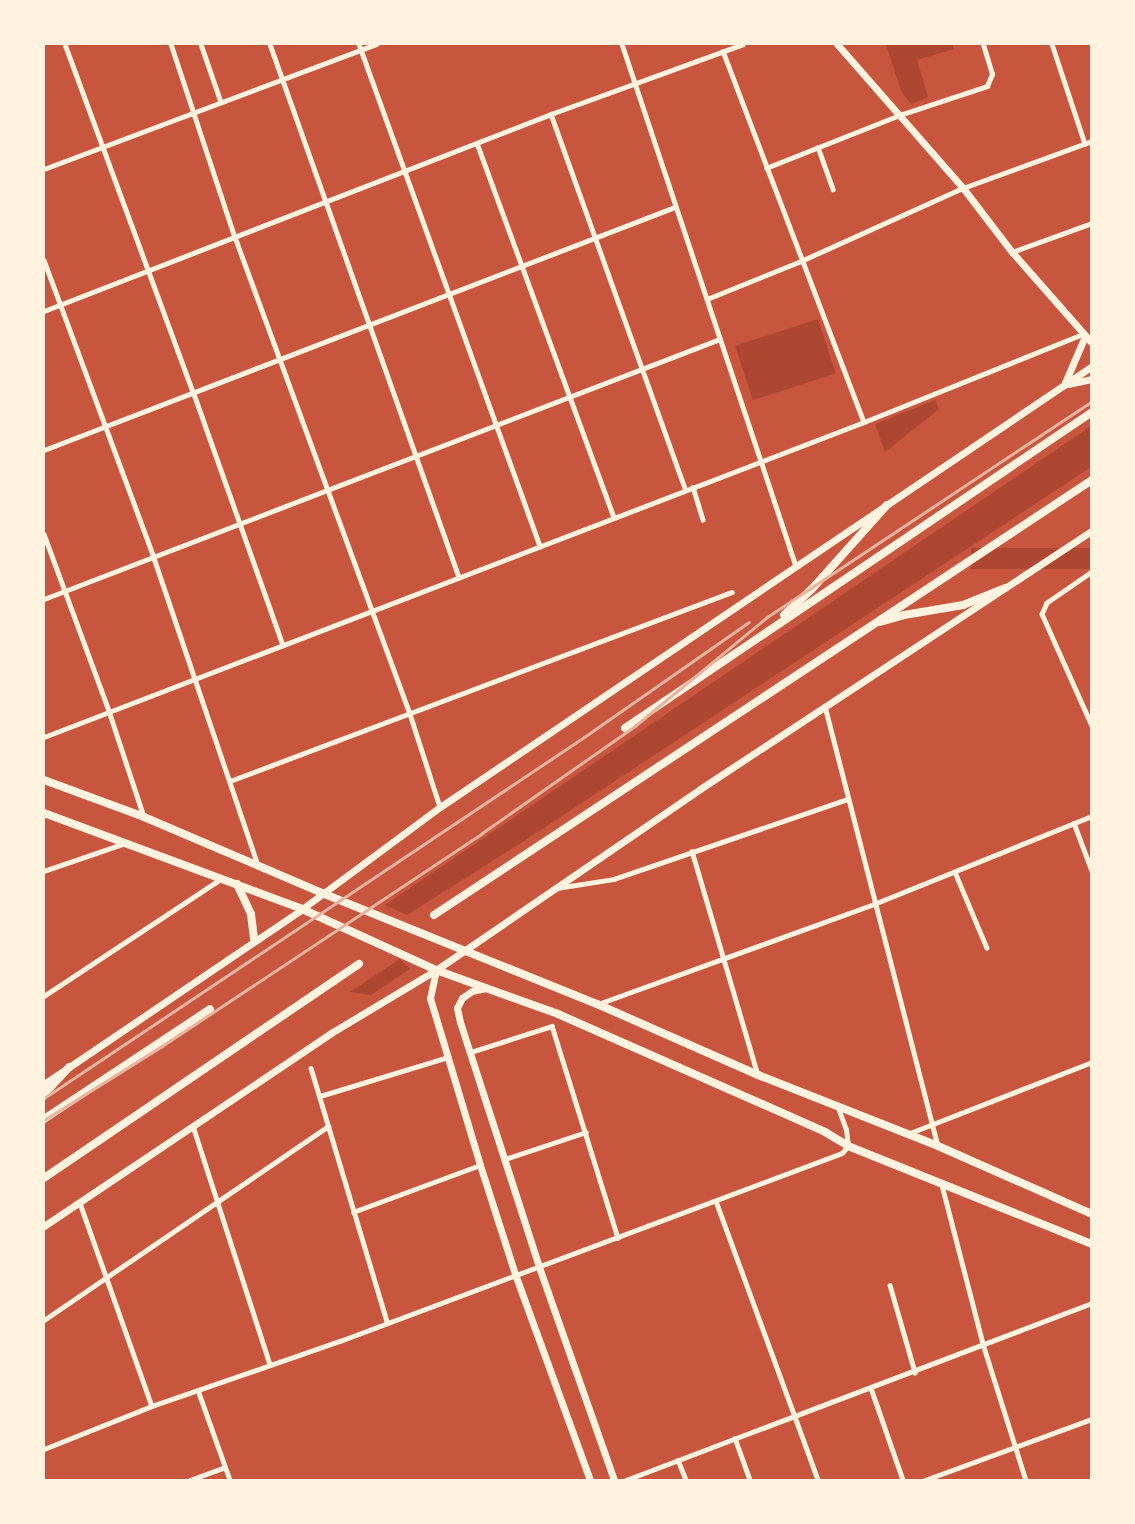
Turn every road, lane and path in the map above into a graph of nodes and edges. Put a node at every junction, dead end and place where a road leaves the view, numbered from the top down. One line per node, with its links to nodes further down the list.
1 (65, 44): 22 (street)
2 (171, 44): 16 (street)
3 (201, 44): 15 (street)
4 (270, 44): 13 (street)
5 (376, 44): 11 (street)
6 (622, 44): 14 (street)
7 (743, 44): 12 (street)
8 (837, 44): 18 (main road)
9 (983, 44): 18 (street)
10 (1052, 44): 21 (street)
11 (360, 46): 13 (street); 26 (street)
12 (723, 51): 14 (street); 24 (street)
13 (281, 79): 15 (street); 29 (street)
14 (634, 83): 17 (street); 30 (street)
15 (221, 102): 16 (street)
16 (193, 112): 22 (street); 32 (street)
17 (551, 114): 20 (street); 33 (street)
18 (900, 115): 23 (street); 27 (main road)
19 (1092, 141): 21 (street)
20 (477, 143): 26 (street); 37 (street)
21 (1085, 144): 27 (street)
22 (102, 146): 25 (street); 38 (street)
23 (818, 147): 24 (street); 28 (street)
24 (766, 168): 36 (street)
25 (44, 169)
26 (404, 172): 29 (street); 39 (street)
27 (963, 188): 34 (main road); 36 (street)
28 (833, 189)
29 (325, 204): 32 (street); 43 (street)
30 (675, 207): 33 (street); 40 (street)
31 (1092, 223): 34 (street)
32 (235, 237): 38 (street); 47 (street)
33 (595, 237): 37 (street); 49 (street)
34 (1012, 252): 44 (main road)
35 (44, 260): 41 (street)
36 (801, 261): 40 (street); 55 (street)
37 (520, 265): 39 (street); 53 (street)
38 (148, 270): 41 (street); 52 (street)
39 (449, 292): 43 (street); 56 (street)
40 (707, 298): 45 (street)
41 (59, 304): 42 (street); 57 (street)
42 (44, 311)
43 (369, 324): 47 (street); 59 (street)
44 (1084, 335): 46 (main road); 51 (main road); 55 (street)
45 (720, 339): 49 (street); 60 (street)
46 (1092, 343)
47 (280, 358): 52 (street); 63 (street)
48 (1092, 366): 51 (main road)
49 (644, 369): 53 (street); 64 (street)
50 (1092, 379): 51 (main road)
51 (1064, 385): 65 (main road)
52 (193, 391): 57 (street); 68 (street)
53 (569, 396): 56 (street); 66 (street)
54 (1092, 412): 81 (highway)
55 (864, 422): 60 (street)
56 (496, 425): 59 (street); 71 (street)
57 (104, 426): 58 (street); 72 (street)
58 (44, 450)
59 (416, 457): 63 (street); 75 (street)
60 (760, 460): 62 (street); 73 (street)
61 (1092, 480): 82 (highway)
62 (693, 487): 64 (street); 67 (street)
63 (329, 489): 68 (street); 80 (street)
64 (685, 489): 66 (street)
65 (887, 505): 73 (main road); 81 (highway)
66 (614, 518): 71 (street)
67 (703, 520)
68 (241, 522): 72 (street); 83 (street)
69 (1092, 531): 76 (main road)
70 (44, 534): 77 (street)
71 (540, 546): 75 (street)
72 (154, 558): 77 (street); 84 (street)
73 (796, 566): 94 (main road)
74 (1092, 572): 88 (street)
75 (459, 577): 80 (street)
76 (1005, 588): 82 (highway); 85 (main road)
77 (65, 591): 79 (street); 86 (street)
78 (732, 592): 87 (street)
79 (44, 599)
80 (373, 610): 83 (street); 87 (street)
81 (765, 633): 89 (highway)
82 (857, 633): 111 (highway)
83 (283, 645): 84 (street)
84 (195, 677): 86 (street); 92 (street)
85 (825, 706): 93 (street); 107 (main road)
86 (109, 711): 90 (street); 97 (street)
87 (410, 714): 92 (street); 94 (street)
88 (1092, 726)
89 (626, 728)
90 (44, 737)
91 (44, 780): 97 (highway)
92 (230, 781): 101 (street)
93 (848, 799): 100 (street); 109 (street)
94 (440, 807): 108 (main road)
95 (44, 813): 99 (highway)
96 (1092, 816): 98 (street)
97 (144, 817): 101 (highway)
98 (1074, 824): 103 (street); 104 (street)
99 (125, 843): 102 (street); 105 (highway)
100 (692, 851): 107 (street); 115 (street)
101 (258, 865): 108 (highway)
102 (44, 871)
103 (1092, 871)
104 (955, 872): 109 (street); 113 (street)
105 (221, 879): 106 (highway); 119 (street)
106 (237, 884): 110 (highway); 112 (highway)
107 (554, 888): 114 (main road)
108 (322, 893): 110 (main road); 114 (highway)
109 (874, 904): 115 (street); 133 (street)
110 (302, 909): 112 (main road); 117 (highway)
111 (434, 915)
112 (254, 940): 125 (main road)
113 (987, 948)
114 (463, 951): 117 (main road); 120 (highway)
115 (723, 959): 120 (street); 127 (street)
116 (359, 964): 142 (highway)
117 (435, 970): 118 (highway); 123 (main road); 134 (main road)
118 (488, 988): 122 (main road); 138 (highway)
119 (44, 996)
120 (597, 1004): 127 (highway)
121 (210, 1009): 132 (highway)
122 (471, 1052): 136 (street); 140 (main road)
123 (448, 1057): 130 (street); 141 (main road)
124 (1092, 1062): 133 (street)
125 (69, 1067): 128 (main road); 129 (highway)
126 (311, 1068): 130 (street)
127 (758, 1075): 131 (highway)
128 (44, 1084)
129 (44, 1094)
130 (320, 1096): 135 (street)
131 (837, 1106): 137 (highway); 138 (street)
132 (44, 1119)
133 (933, 1123): 137 (street); 139 (street)
134 (193, 1126): 144 (street); 146 (main road)
135 (328, 1126): 144 (street); 147 (street)
136 (586, 1132): 140 (street); 150 (street)
137 (907, 1134): 139 (highway)
138 (848, 1146): 143 (highway); 145 (street)
139 (938, 1146): 148 (highway)
140 (505, 1159): 152 (main road)
141 (480, 1165): 147 (street); 153 (main road)
142 (44, 1178)
143 (942, 1185): 151 (highway); 159 (street)
144 (219, 1202): 154 (street); 160 (street)
145 (716, 1202): 150 (street); 165 (street)
146 (80, 1203): 149 (main road); 154 (street)
147 (353, 1212): 158 (street)
148 (1092, 1214)
149 (44, 1226)
150 (618, 1238): 152 (street)
151 (1092, 1244)
152 (539, 1267): 153 (street); 175 (main road)
153 (515, 1274): 158 (street); 174 (main road)
154 (107, 1278): 157 (street); 164 (street)
155 (890, 1285): 161 (street)
156 (1092, 1303): 159 (street)
157 (44, 1320)
158 (387, 1322): 160 (street)
159 (983, 1344): 161 (street); 168 (street)
160 (270, 1364): 163 (street)
161 (915, 1372): 162 (street)
162 (871, 1388): 165 (street); 180 (street)
163 (198, 1390): 164 (street); 171 (street)
164 (152, 1406): 169 (street)
165 (794, 1417): 167 (street); 179 (street)
166 (1092, 1419): 168 (street)
167 (735, 1438): 170 (street); 178 (street)
168 (1016, 1448): 181 (street); 182 (street)
169 (44, 1449)
170 (678, 1460): 176 (street); 177 (street)
171 (225, 1467): 172 (street); 173 (street)
172 (190, 1480)
173 (230, 1480)
174 (590, 1480)
175 (614, 1480)
176 (626, 1480)
177 (686, 1480)
178 (750, 1480)
179 (818, 1480)
180 (903, 1480)
181 (925, 1480)
182 (1026, 1480)

